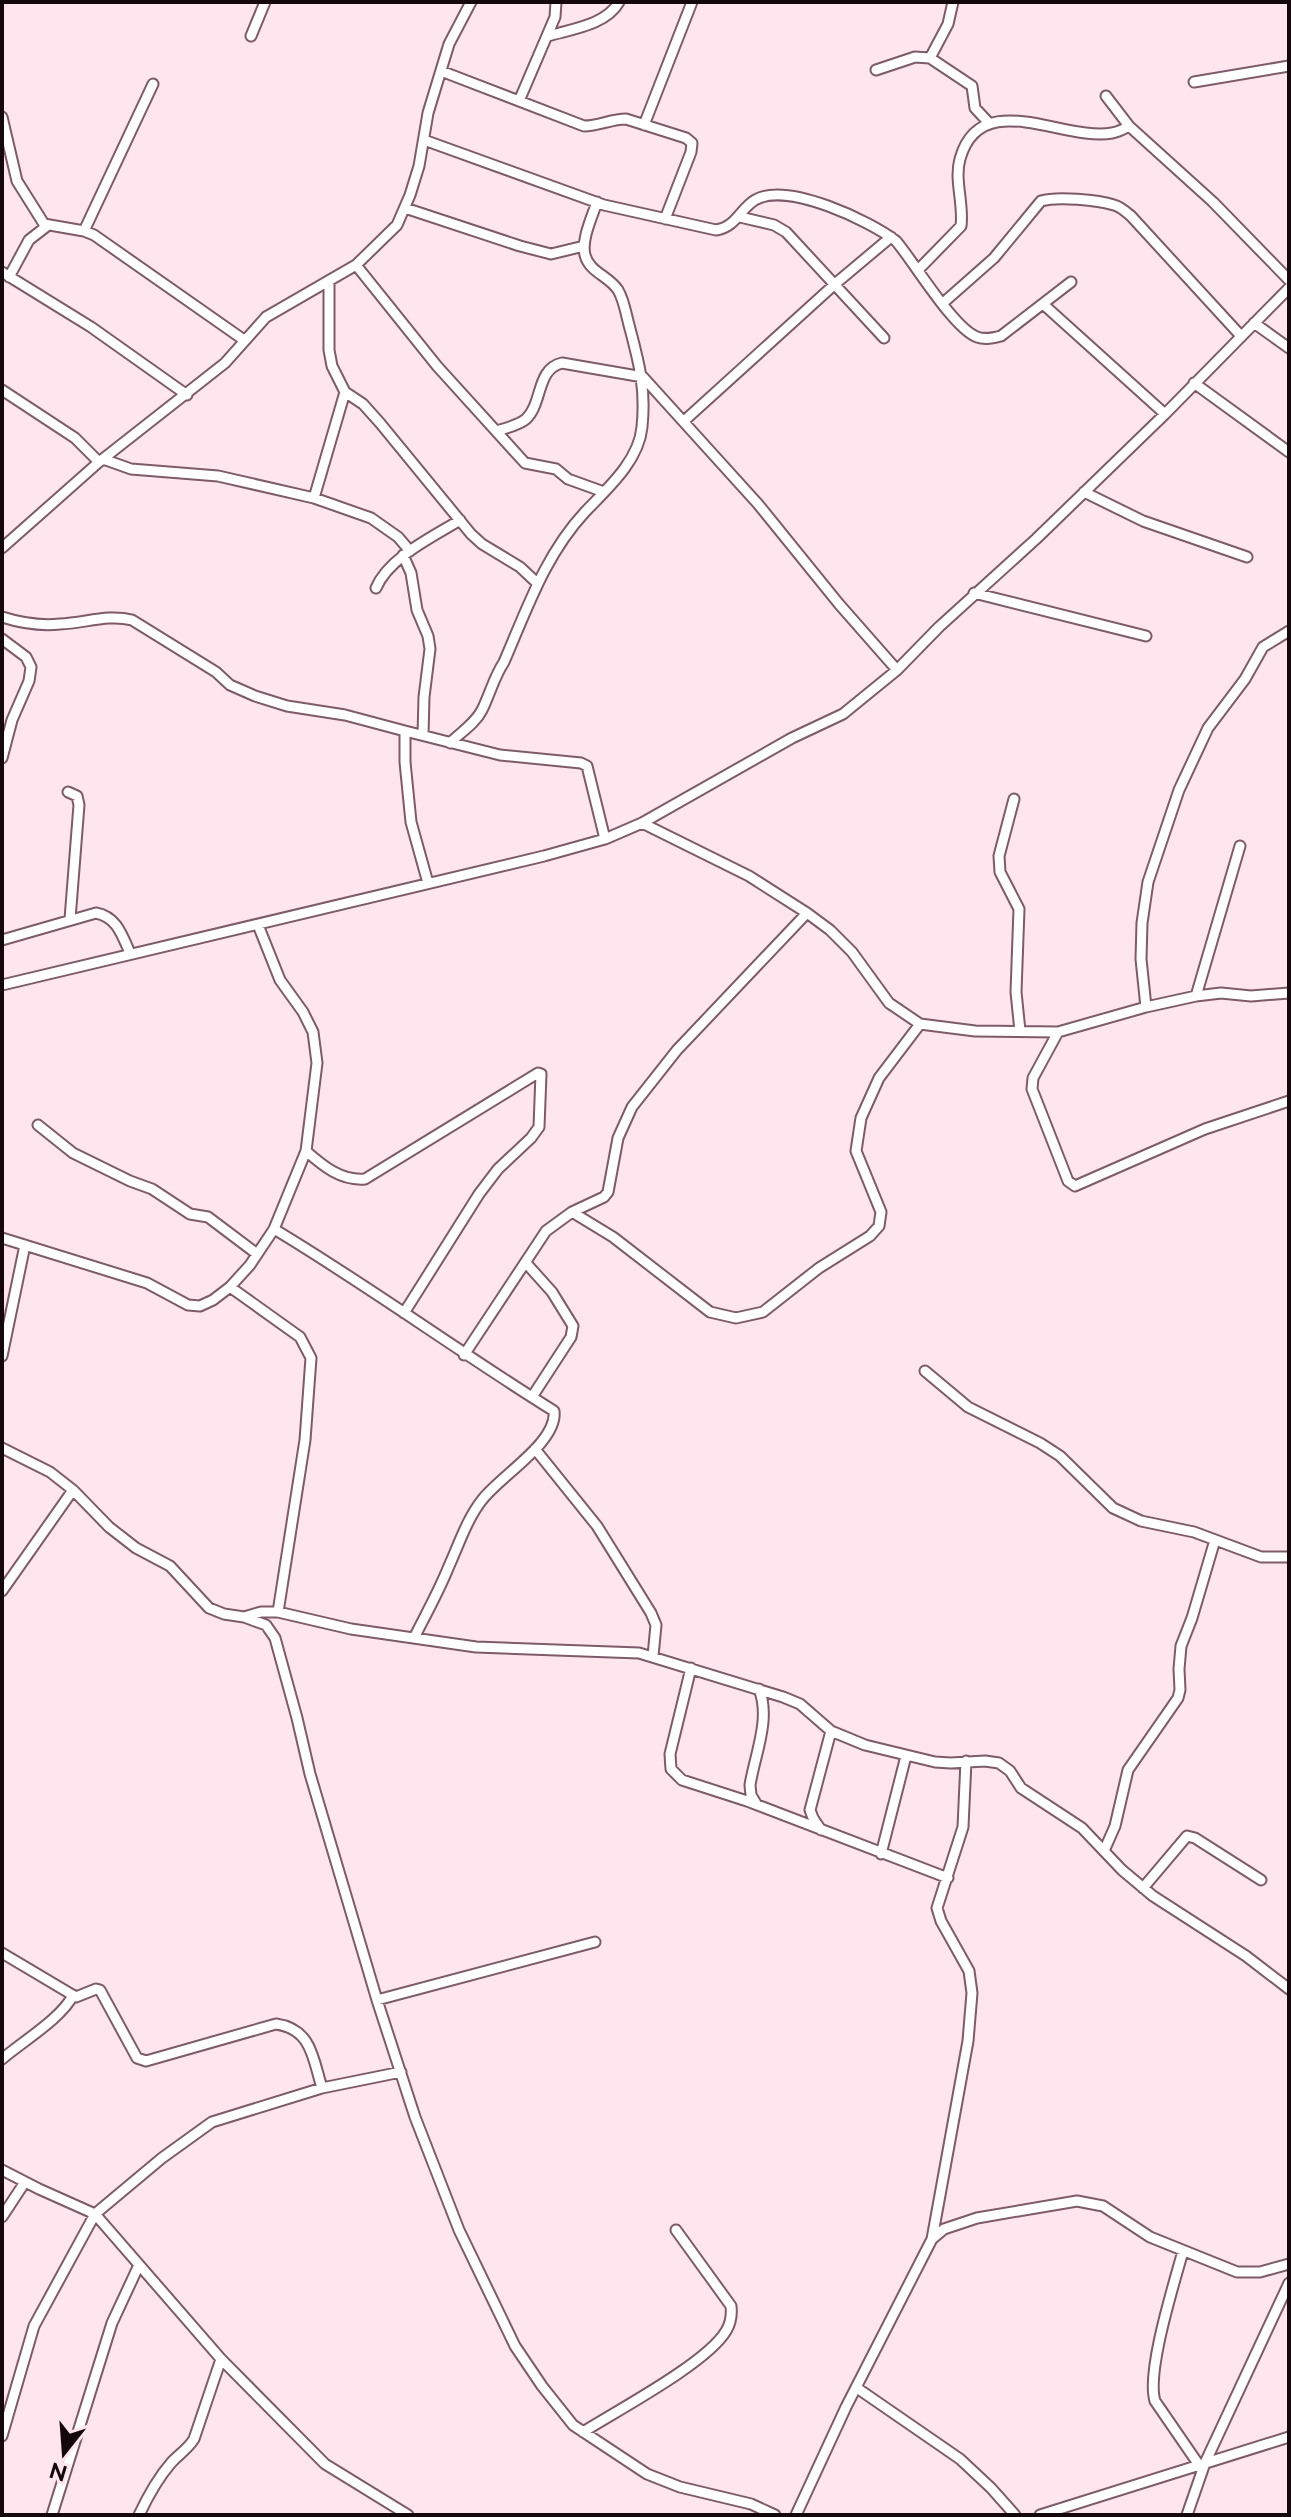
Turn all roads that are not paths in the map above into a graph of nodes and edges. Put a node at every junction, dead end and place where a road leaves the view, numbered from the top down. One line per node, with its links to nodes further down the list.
1 (265, 2): 7 (street)
2 (471, 2): 12 (street)
3 (556, 2): 8 (street)
4 (619, 2): 8 (street)
5 (692, 2): 19 (street)
6 (953, 2): 9 (street)
7 (251, 36)
8 (548, 36): 16 (street)
9 (930, 58): 11 (street); 18 (street)
10 (1289, 66): 13 (street)
11 (876, 70)
12 (441, 71): 16 (street); 21 (street)
13 (1194, 82)
14 (153, 84): 27 (street)
15 (1106, 96): 20 (street)
16 (519, 101): 19 (street)
17 (2, 117): 26 (street)
18 (988, 122): 20 (street); 31 (street)
19 (644, 125): 25 (street)
20 (1129, 126): 33 (street)
21 (424, 140): 22 (street); 23 (street)
22 (597, 202): 25 (street); 29 (street)
23 (405, 208): 29 (street); 30 (street)
24 (740, 217): 25 (street); 28 (street); 36 (street)
25 (665, 219)
26 (47, 226): 27 (street); 32 (street)
27 (84, 231): 43 (street)
28 (891, 237): 31 (street); 36 (street)
29 (584, 246): 45 (street)
30 (356, 265): 34 (street); 52 (street)
31 (919, 269): 38 (street)
32 (6, 275): 49 (street)
33 (1289, 280)
34 (329, 281): 43 (street); 48 (street)
35 (1071, 282): 39 (street)
36 (835, 284): 42 (street); 51 (street)
37 (1289, 288): 40 (street)
38 (943, 303): 39 (street); 41 (street)
39 (1043, 304): 50 (street)
40 (1254, 323): 41 (street); 44 (street)
41 (1241, 336): 46 (street)
42 (884, 338)
43 (244, 340): 49 (street)
44 (1289, 348)
45 (643, 377): 51 (street); 52 (street); 55 (street)
46 (1194, 383): 50 (street); 53 (street)
47 (2, 390): 54 (street)
48 (345, 392): 57 (street); 58 (street)
49 (187, 395): 54 (street)
50 (1165, 414): 56 (street)
51 (684, 421): 70 (street)
52 (497, 431): 55 (street)
53 (1289, 452)
54 (101, 460): 57 (street); 59 (street)
55 (604, 492): 62 (street)
56 (1084, 492): 61 (street); 64 (street)
57 (314, 498): 60 (street)
58 (460, 520): 60 (street); 62 (street)
59 (2, 548)
60 (406, 553): 63 (street); 72 (street)
61 (1247, 557)
62 (537, 583): 73 (street)
63 (376, 588)
64 (974, 593): 67 (street); 70 (street)
65 (2, 617): 71 (street)
66 (1289, 631): 90 (street)
67 (1146, 636)
68 (2, 639): 69 (street)
69 (7, 646): 74 (street)
70 (897, 670): 78 (street)
71 (405, 731): 72 (street); 81 (street)
72 (423, 735): 73 (street)
73 (450, 743): 79 (street)
74 (4, 745): 75 (street)
75 (2, 758)
76 (68, 792): 83 (street)
77 (1014, 799): 92 (street)
78 (642, 823): 79 (street); 82 (street)
79 (605, 839): 81 (street)
80 (1240, 846): 89 (street)
81 (428, 883): 84 (street)
82 (807, 913): 91 (street); 97 (street)
83 (70, 919): 85 (street); 86 (street)
84 (258, 925): 86 (street); 96 (street)
85 (2, 940)
86 (130, 953): 87 (street)
87 (2, 985)
88 (1289, 993): 89 (street)
89 (1196, 996): 90 (street)
90 (1146, 1007): 93 (street)
91 (920, 1024): 92 (street); 97 (street)
92 (1020, 1031): 93 (street)
93 (1058, 1032): 94 (street)
94 (1289, 1101)
95 (38, 1125): 101 (street)
96 (306, 1151): 98 (street); 104 (street)
97 (572, 1212): 102 (street)
98 (274, 1229): 101 (street); 104 (street)
99 (2, 1238): 100 (street)
100 (25, 1245): 103 (street); 106 (street)
101 (257, 1254): 103 (street)
102 (526, 1263): 105 (street); 108 (street)
103 (230, 1287): 115 (street)
104 (404, 1313): 105 (street)
105 (464, 1355): 108 (street)
106 (2, 1356)
107 (925, 1371): 112 (street)
108 (532, 1397): 110 (street)
109 (2, 1448): 111 (street)
110 (535, 1449): 117 (street); 118 (street)
111 (73, 1490): 114 (street); 116 (street)
112 (1215, 1540): 113 (street); 126 (street)
113 (1289, 1557)
114 (2, 1591)
115 (278, 1612): 116 (street); 117 (street)
116 (244, 1617): 135 (street)
117 (414, 1638): 118 (street)
118 (653, 1656): 119 (street)
119 (691, 1668): 120 (street); 124 (street)
120 (759, 1689): 121 (street); 124 (street)
121 (831, 1731): 122 (street); 125 (street)
122 (906, 1756): 123 (street); 127 (street)
123 (966, 1761): 126 (street); 128 (street)
124 (757, 1805): 125 (street)
125 (823, 1832): 127 (street)
126 (1104, 1851): 130 (street)
127 (881, 1854): 128 (street)
128 (948, 1878): 144 (street)
129 (1261, 1880): 130 (street)
130 (1143, 1888): 133 (street)
131 (595, 1942): 135 (street)
132 (2, 1953): 134 (street)
133 (1289, 1989)
134 (73, 1995): 136 (street); 138 (street)
135 (377, 2000): 137 (street)
136 (2, 2059)
137 (401, 2072): 138 (street); 151 (street)
138 (322, 2088): 141 (street)
139 (2, 2170): 140 (street)
140 (25, 2182): 141 (street); 142 (street)
141 (95, 2214): 147 (street); 152 (street)
142 (2, 2217)
143 (676, 2230): 151 (street)
144 (932, 2239): 145 (street); 150 (street)
145 (1183, 2251): 146 (street); 154 (street)
146 (1289, 2264)
147 (139, 2265): 149 (street); 155 (street)
148 (1289, 2283): 154 (street)
149 (221, 2359): 156 (street); 157 (street)
150 (857, 2388): 159 (street); 160 (street)
151 (583, 2432): 158 (street)
152 (2, 2436)
153 (1289, 2437): 154 (street)
154 (1202, 2464): 161 (street); 162 (street)
155 (52, 2515)
156 (139, 2515)
157 (408, 2515)
158 (775, 2515)
159 (796, 2515)
160 (1015, 2515)
161 (1040, 2515)
162 (1187, 2515)

